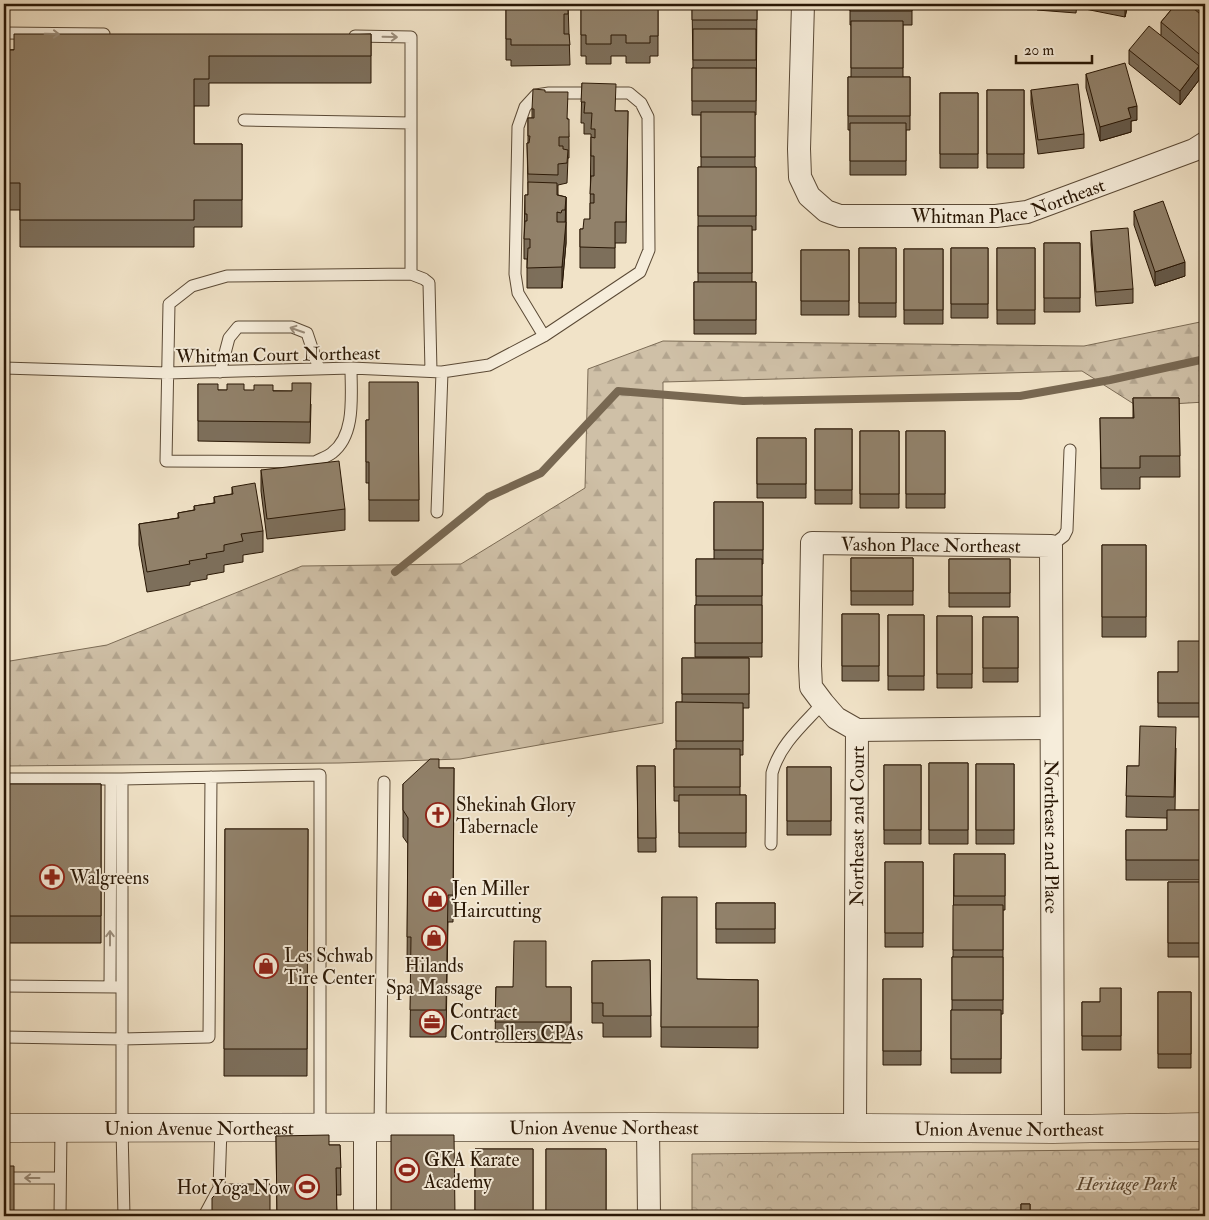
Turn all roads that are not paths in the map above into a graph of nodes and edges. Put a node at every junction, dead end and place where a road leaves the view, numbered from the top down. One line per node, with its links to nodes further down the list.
1 (803, 4): 7 (street, Whitman Place Northeast)
2 (4, 33): 3 (lane, one-way to 3)
3 (113, 34)
4 (341, 36): 6 (lane, one-way to 6)
5 (244, 120): 6 (lane)
6 (411, 123): 8 (lane)
7 (1205, 143)
8 (411, 274): 13 (lane); 15 (lane)
9 (544, 336): 9 (lane, Whitman Court Northeast); 13 (lane, Whitman Court Northeast)
10 (4, 368): 15 (lane, Whitman Court Northeast)
11 (351, 368): 12 (lane, Whitman Court Northeast); 13 (lane, Whitman Court Northeast); 15 (lane)
12 (319, 369): 14 (lane, Whitman Court Northeast); 14 (lane, one-way to 14)
13 (436, 371): 17 (lane)
14 (220, 372): 15 (lane, Whitman Court Northeast)
15 (167, 373)
16 (1070, 450): 19 (lane)
17 (438, 512)
18 (812, 543): 19 (street, Vashon Place Northeast); 20 (street, Northeast 2nd Court)
19 (1051, 546): 21 (street, Northeast 2nd Place)
20 (823, 703): 22 (street, Northeast 2nd Court); 27 (lane)
21 (1051, 728): 22 (street); 41 (street, Northeast 2nd Place)
22 (857, 730): 39 (street, Northeast 2nd Court)
23 (211, 777): 24 (lane); 31 (lane); 37 (lane)
24 (116, 779): 25 (lane); 29 (lane)
25 (4, 780)
26 (384, 782): 38 (lane)
27 (771, 844)
28 (4, 986): 29 (lane)
29 (116, 987): 31 (lane)
30 (4, 1037): 31 (lane)
31 (122, 1039): 35 (lane)
32 (648, 1127): 38 (street, Union Avenue Northeast); 39 (street, Union Avenue Northeast); 48 (street)
33 (4, 1128): 34 (street, Union Avenue Northeast)
34 (61, 1128): 35 (street, Union Avenue Northeast); 43 (lane)
35 (122, 1128): 36 (street, Union Avenue Northeast); 45 (lane)
36 (221, 1128): 37 (street, Union Avenue Northeast); 46 (lane)
37 (320, 1128): 38 (street, Union Avenue Northeast)
38 (372, 1128): 47 (street)
39 (855, 1128): 41 (street, Union Avenue Northeast)
40 (1205, 1128): 41 (street, Union Avenue Northeast)
41 (1053, 1129)
42 (4, 1178): 43 (lane, one-way to 42)
43 (60, 1178): 44 (lane)
44 (60, 1216)
45 (124, 1216)
46 (204, 1216)
47 (365, 1216)
48 (649, 1216)

